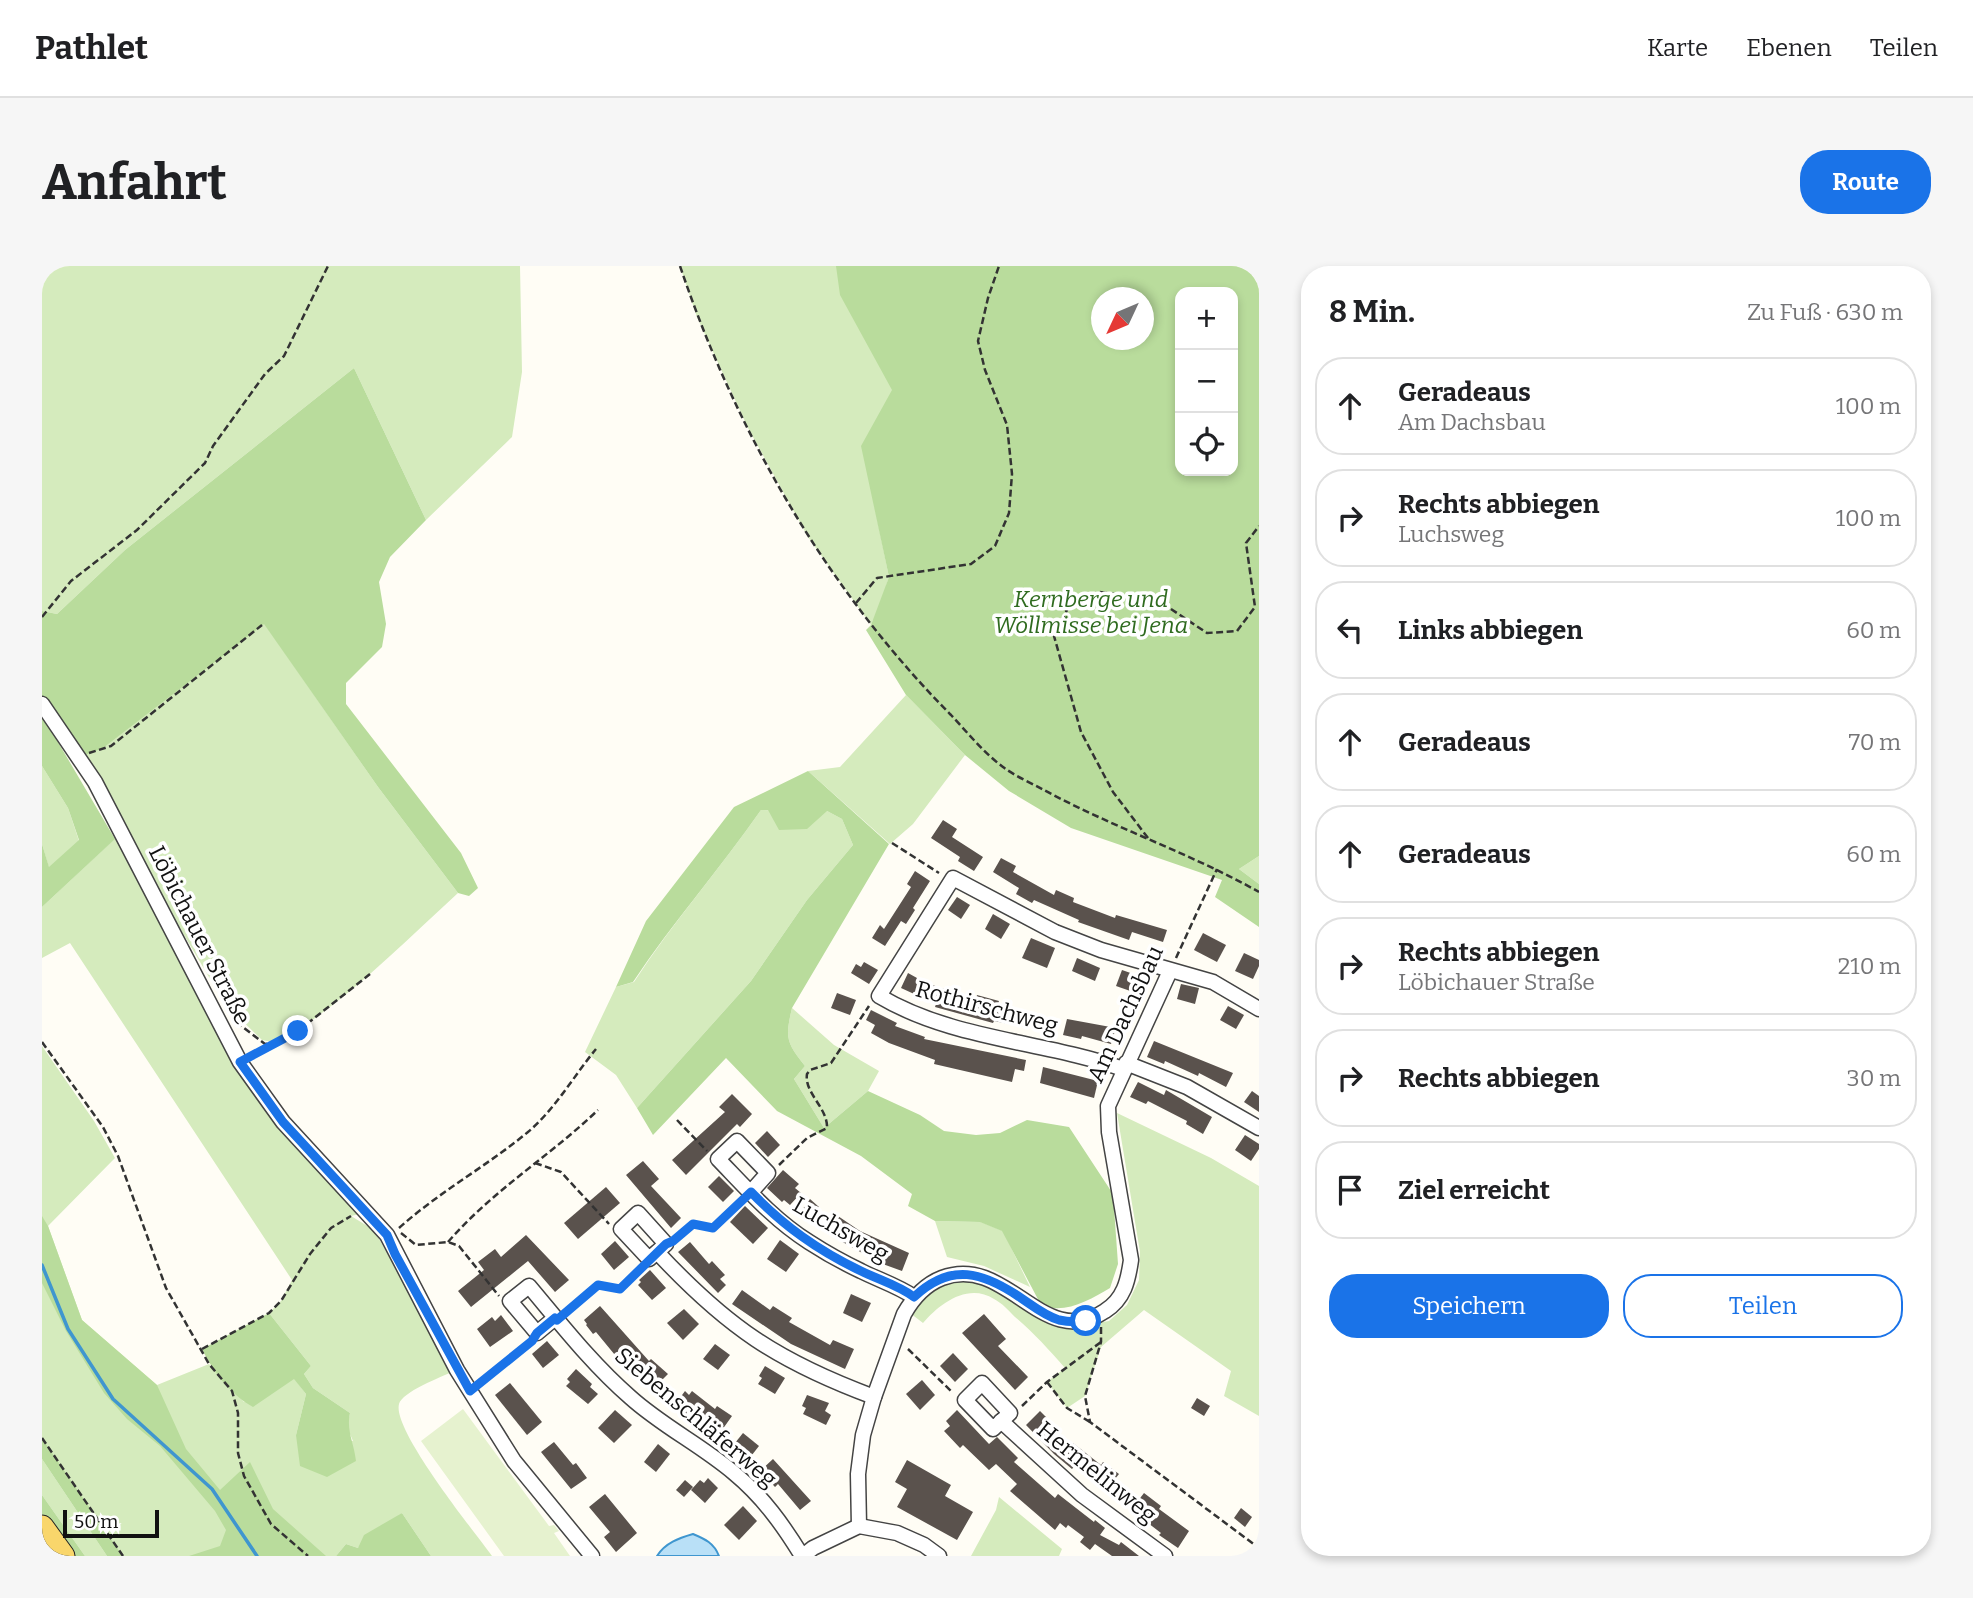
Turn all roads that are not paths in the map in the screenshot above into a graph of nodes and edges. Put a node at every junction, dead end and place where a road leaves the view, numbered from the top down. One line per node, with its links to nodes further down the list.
1 (42, 704): 15 (street, Löbichauer Straße)
2 (1170, 971): 3 (street); 4 (street, Am Dachsbau); 4 (street, Rothirschweg)
3 (1259, 1009)
4 (1125, 1066): 5 (street, Rothirschweg); 8 (street, Am Dachsbau)
5 (1259, 1128)
6 (751, 1192): 6 (street, Luchsweg); 8 (street, Luchsweg)
7 (657, 1252): 7 (street); 10 (street)
8 (914, 1297): 10 (street)
9 (556, 1319): 9 (street, Siebenschläferweg); 16 (street, Siebenschläferweg)
10 (874, 1397): 13 (street)
11 (1005, 1417): 11 (street, Hermelinweg); 18 (street, Hermelinweg)
12 (42, 1527): 14 (main road)
13 (859, 1527): 16 (street); 17 (street)
14 (63, 1556)
15 (592, 1556)
16 (802, 1556)
17 (939, 1556)
18 (1165, 1556)

